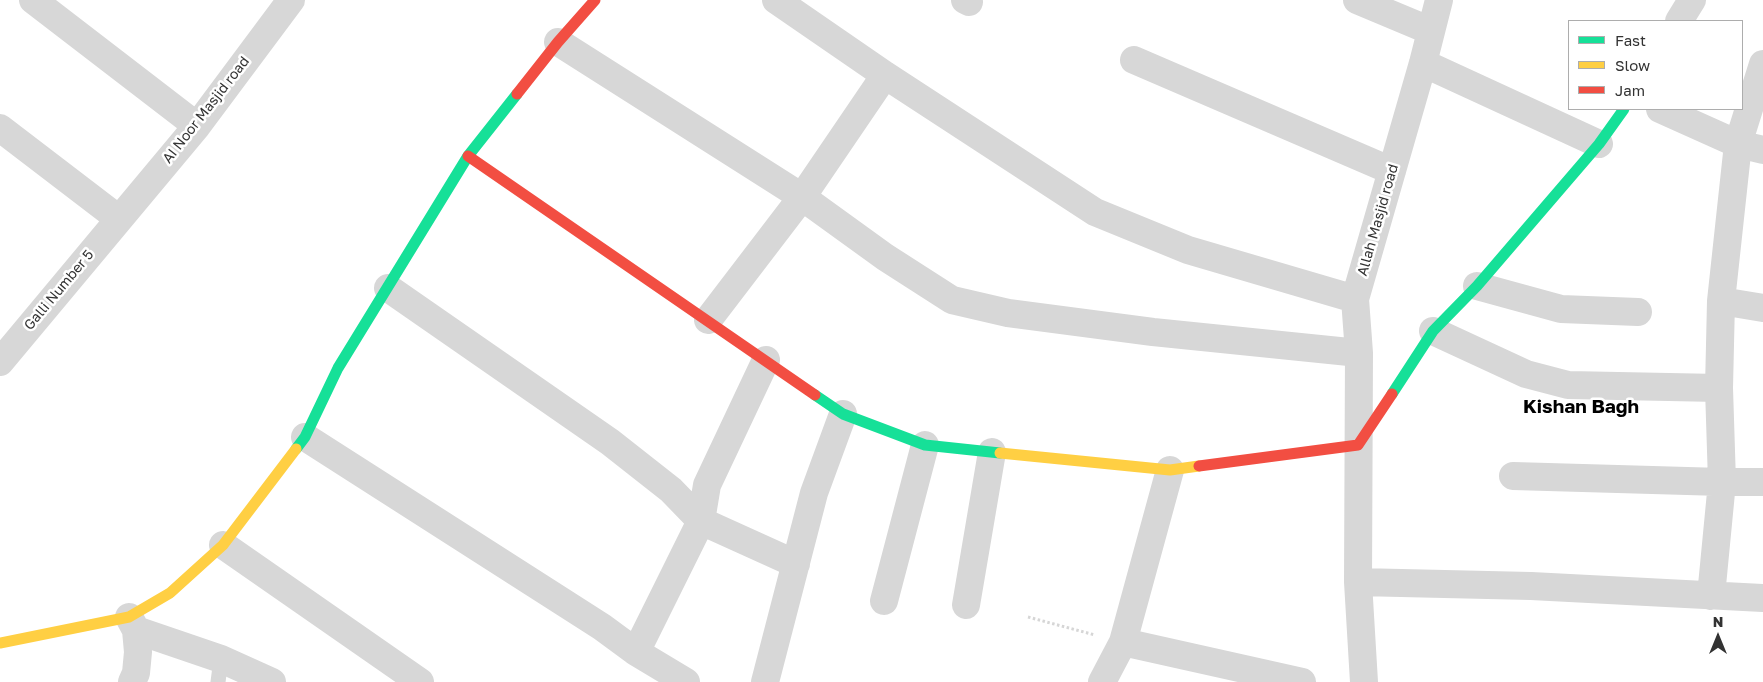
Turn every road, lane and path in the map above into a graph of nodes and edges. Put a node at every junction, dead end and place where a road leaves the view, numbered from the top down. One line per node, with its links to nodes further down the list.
1 (33, 0): 17 (street)
2 (291, 0): 17 (street, AI Noor Masjid road)
3 (596, 0): 10 (street)
4 (776, 0): 14 (street)
5 (1357, 0): 9 (street)
6 (1439, 0): 9 (street, Allah Masjid road)
7 (1692, 0): 8 (street)
8 (1680, 20)
9 (1431, 31): 12 (street, Allah Masjid road)
10 (558, 42): 21 (street); 23 (street)
11 (1134, 60): 22 (street)
12 (1423, 63): 19 (street); 22 (street, Allah Masjid road)
13 (1763, 64): 20 (street)
14 (885, 75): 23 (street); 27 (street)
15 (1623, 110): 19 (street)
16 (1662, 110): 20 (street)
17 (197, 126): 24 (street, AI Noor Masjid road)
18 (0, 128): 24 (street)
19 (1599, 144): 25 (street)
20 (1750, 147): 28 (street)
21 (468, 156): 26 (street); 31 (street)
22 (1392, 171): 27 (street, Allah Masjid road)
23 (802, 197): 31 (street); 33 (street)
24 (119, 219): 35 (street, Galli Number 5)
25 (1477, 286): 30 (street); 32 (street)
26 (388, 288): 38 (street); 46 (street)
27 (1355, 299): 33 (street, Allah Masjid road)
28 (1721, 301): 29 (street); 36 (street)
29 (1763, 308)
30 (1638, 312)
31 (708, 320): 34 (street)
32 (1433, 331): 36 (street); 40 (street)
33 (1359, 353): 40 (street, Allah Masjid road)
34 (766, 360): 37 (street); 46 (street)
35 (0, 362)
36 (1719, 388): 44 (street)
37 (843, 414): 39 (street); 48 (street)
38 (304, 437): 47 (street); 58 (street)
39 (925, 445): 41 (street); 52 (street)
40 (1358, 445): 42 (street); 49 (street, Allah Masjid road)
41 (992, 452): 42 (street); 53 (street)
42 (1170, 470): 56 (street)
43 (1513, 476): 44 (street)
44 (1722, 482): 45 (street); 50 (street)
45 (1763, 482)
46 (701, 521): 48 (street); 58 (street)
47 (224, 545): 55 (street); 62 (street)
48 (796, 564): 64 (street)
49 (1358, 582): 50 (street); 67 (street, Allah Masjid road)
50 (1711, 596): 51 (street)
51 (1763, 598)
52 (884, 601)
53 (966, 605)
54 (1028, 617): 56 (path)
55 (133, 624): 57 (street); 59 (street); 60 (street)
56 (1123, 642): 65 (street); 66 (street)
57 (0, 643)
58 (636, 652): 63 (street)
59 (219, 671): 61 (street)
60 (132, 682)
61 (272, 682)
62 (420, 682)
63 (686, 682)
64 (765, 682)
65 (1102, 682)
66 (1302, 682)
67 (1364, 682)

